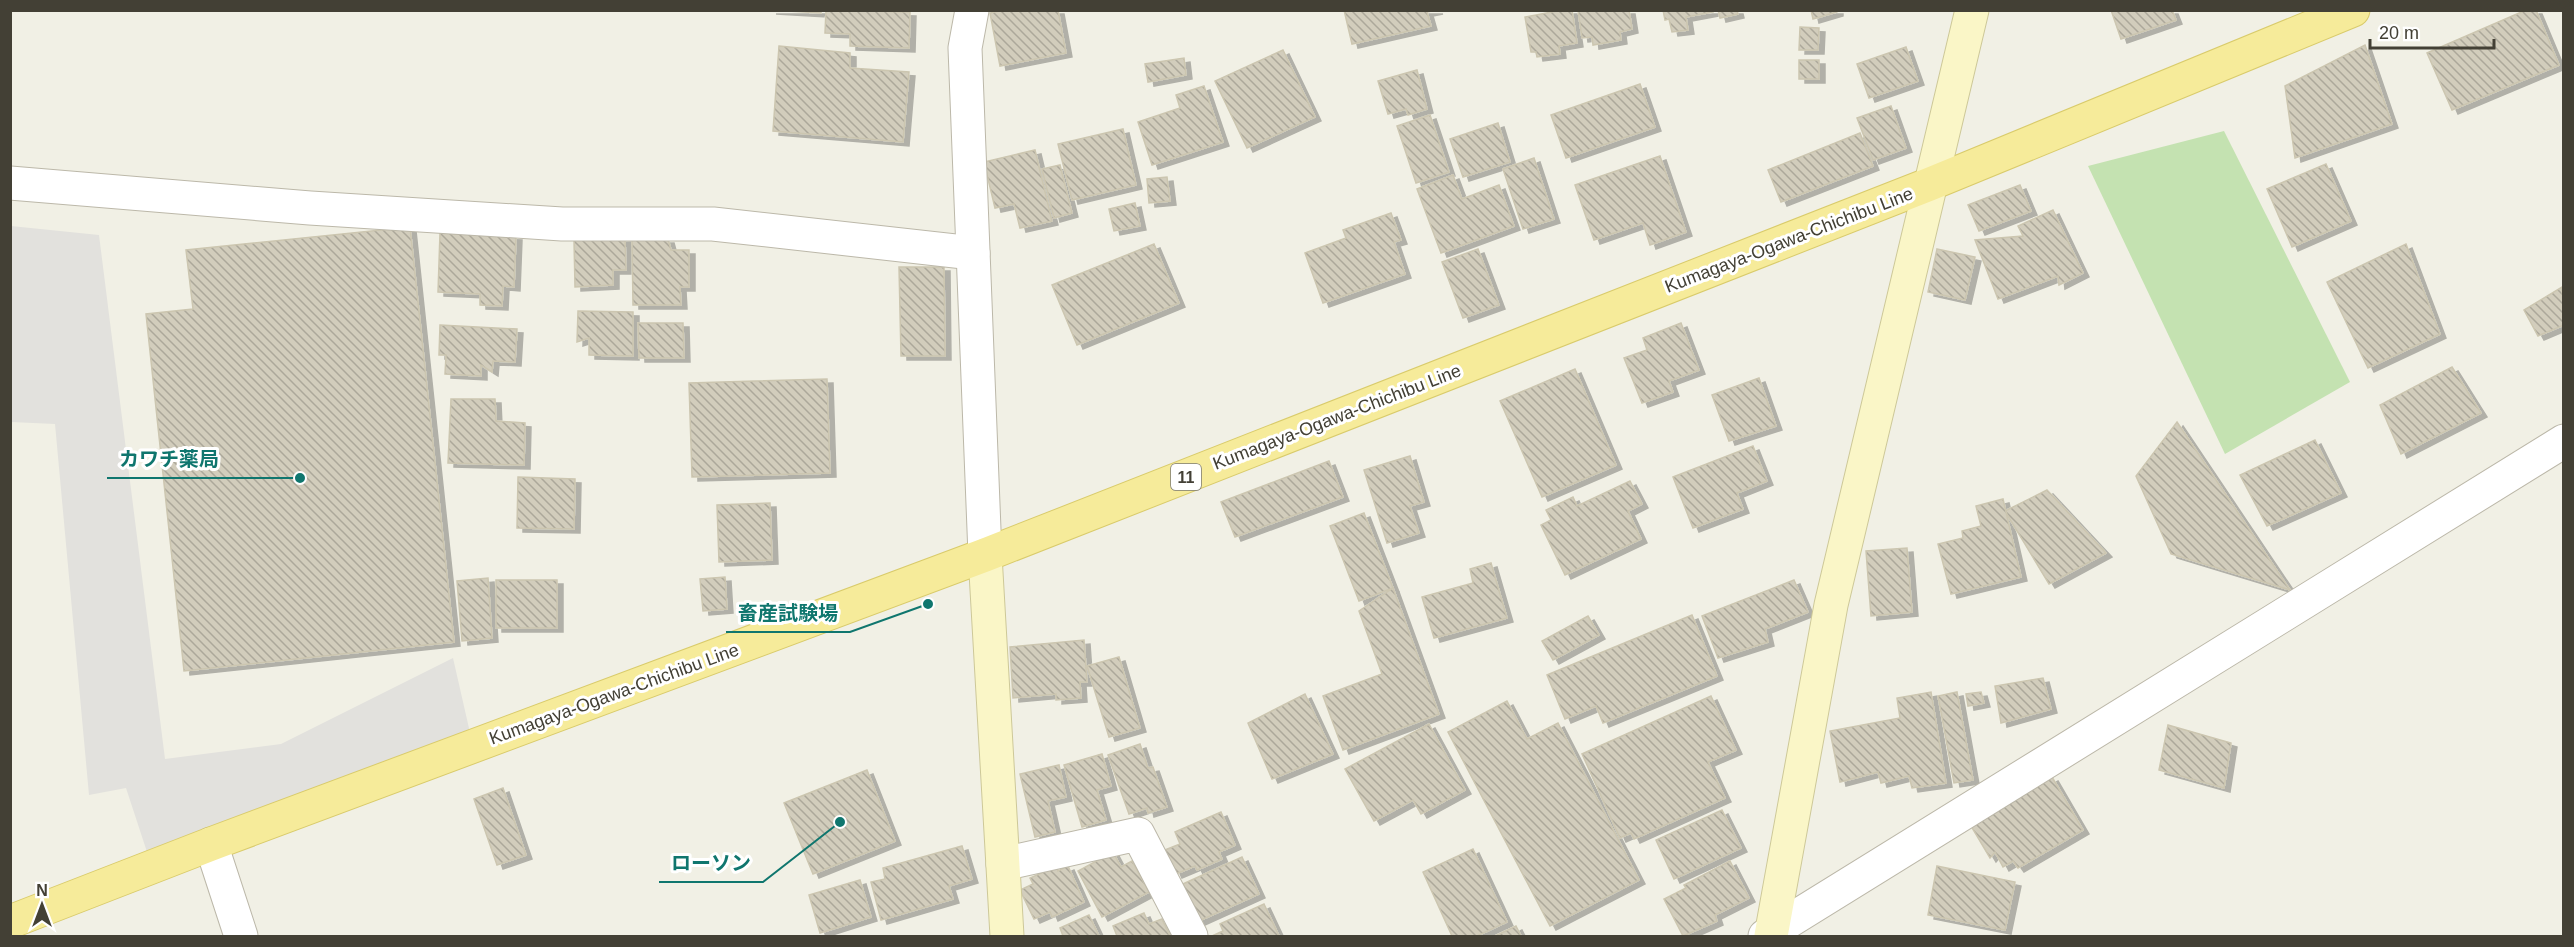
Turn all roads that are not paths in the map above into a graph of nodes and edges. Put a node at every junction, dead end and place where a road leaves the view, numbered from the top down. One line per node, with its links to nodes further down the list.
1 (972, 10): 6 (street)
2 (1972, 10): 5 (street)
3 (2353, 10): 5 (main road, Kumagaya-Ogawa-Chichibu Line / 11)
4 (10, 183): 6 (street)
5 (1930, 184): 8 (main road, Kumagaya-Ogawa-Chichibu Line / 11); 12 (street)
6 (973, 253): 8 (street)
7 (2564, 441): 12 (street)
8 (985, 555): 9 (main road, Kumagaya-Ogawa-Chichibu Line / 11); 10 (street)
9 (211, 843): 11 (main road, Kumagaya-Ogawa-Chichibu Line / 11); 13 (street)
10 (1003, 864): 14 (street); 15 (street)
11 (10, 922)
12 (1769, 935)
13 (241, 936)
14 (1007, 936)
15 (1191, 936)

